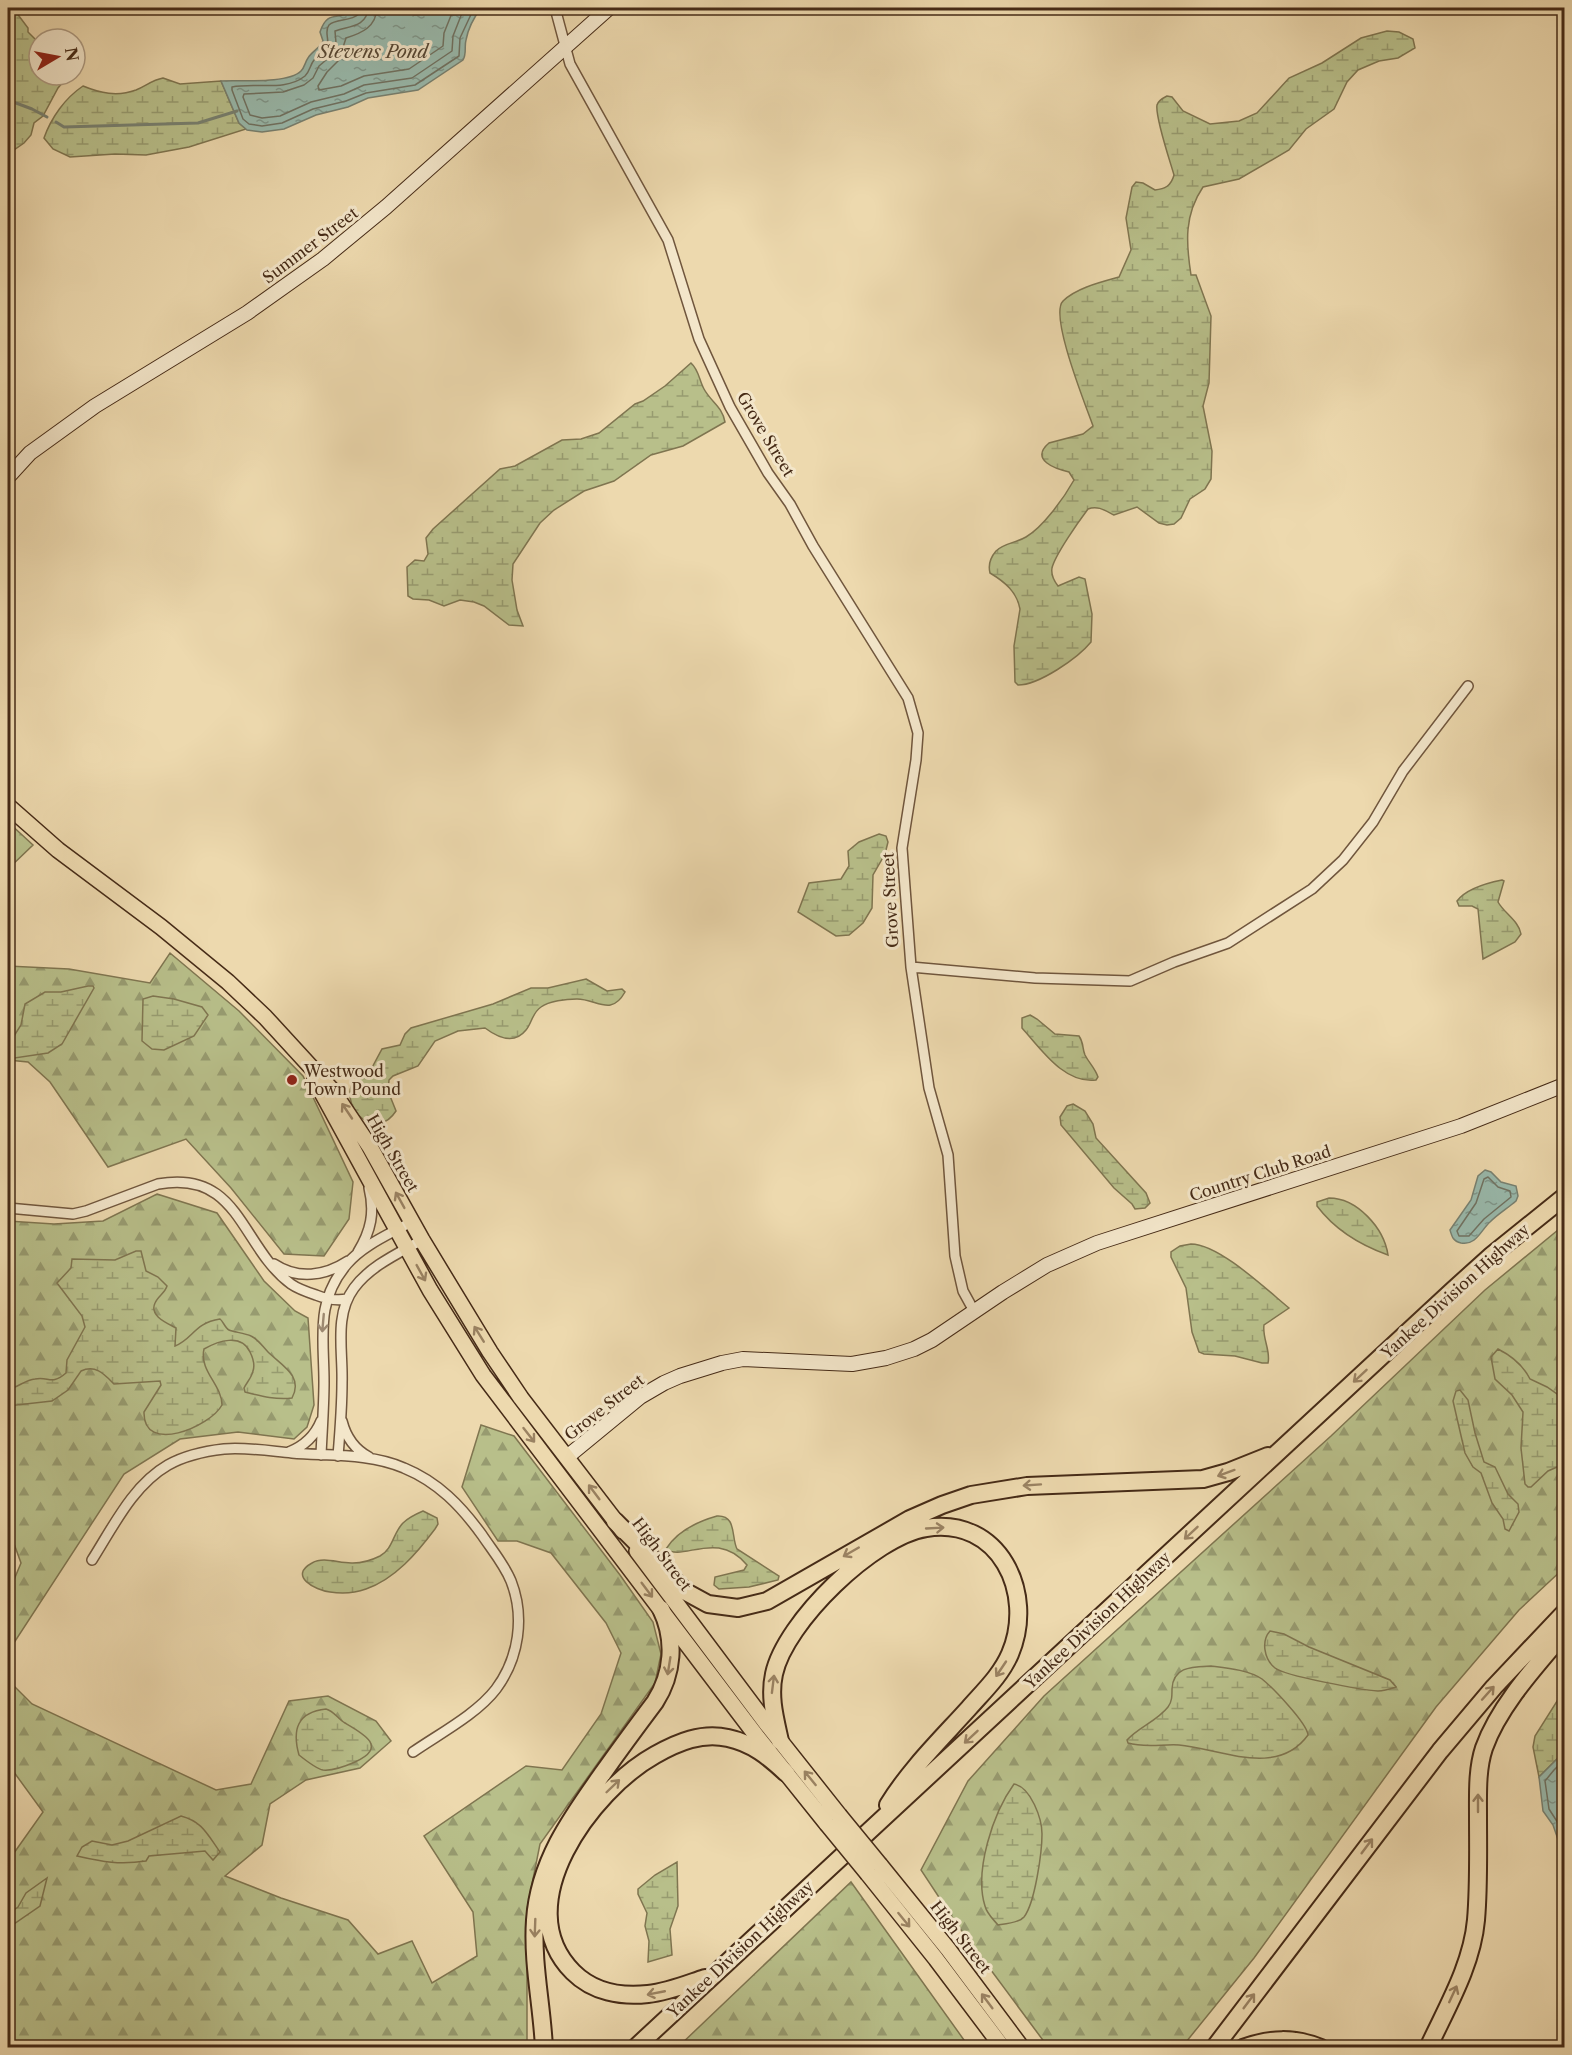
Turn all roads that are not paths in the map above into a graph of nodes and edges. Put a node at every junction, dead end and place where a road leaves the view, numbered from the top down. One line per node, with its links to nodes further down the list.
1 (555, 8): 3 (street, Grove Street)
2 (609, 8): 3 (street, Summer Street)
3 (564, 48): 4 (street, Summer Street); 7 (street, Grove Street)
4 (8, 475)
5 (1468, 686): 7 (street)
6 (8, 806): 8 (main road, High Street)
7 (911, 967): 21 (street, Grove Street)
8 (305, 1062): 10 (main road, High Street); 13 (main road, High Street, one-way to 8)
9 (1564, 1085): 21 (street, Country Club Road)
10 (362, 1167): 14 (main road, High Street); 18 (street)
11 (1564, 1197): 24 (highway, Yankee Division Highway, one-way to 24)
12 (8, 1208): 17 (street)
13 (411, 1222): 14 (street); 15 (main road, High Street)
14 (396, 1230): 16 (main road, High Street); 18 (street)
15 (422, 1240): 16 (street); 28 (main road, High Street, one-way to 15)
16 (407, 1249): 20 (street); 32 (main road, High Street, one-way to 32)
17 (265, 1257): 18 (street); 19 (street)
18 (353, 1258): 19 (street)
19 (327, 1299): 20 (street); 22 (street, one-way to 22)
20 (347, 1299): 23 (street)
21 (974, 1311): 28 (street, Grove Street)
22 (323, 1410): 25 (street); 26 (street)
23 (341, 1412): 27 (street); 29 (street)
24 (1280, 1450): 30 (highway, one-way to 30); 39 (highway, Yankee Division Highway, one-way to 39)
25 (286, 1453): 26 (street); 31 (street)
26 (321, 1455): 27 (street)
27 (338, 1456): 29 (street)
28 (567, 1457): 30 (main road, High Street, one-way to 28)
29 (374, 1459): 36 (street)
30 (615, 1521): 35 (main road, High Street)
31 (92, 1560)
32 (661, 1609): 37 (main road, High Street); 42 (highway, one-way to 42)
33 (1564, 1612): 46 (highway, one-way to 33)
34 (1564, 1633): 49 (highway, one-way to 34)
35 (780, 1741): 38 (main road, High Street, one-way to 35); 39 (highway, one-way to 39)
36 (413, 1752)
37 (786, 1773): 38 (main road, High Street); 41 (highway, one-way to 37)
38 (833, 1820): 40 (main road, High Street, bridge)
39 (874, 1826): 41 (highway, Yankee Division Highway)
40 (874, 1869): 44 (main road, High Street, one-way to 44); 45 (main road, High Street, one-way to 40)
41 (711, 1975): 43 (highway, Yankee Division Highway)
42 (544, 2048)
43 (635, 2048)
44 (1003, 2048)
45 (1022, 2048)
46 (1214, 2048)
47 (1243, 2048): 48 (highway)
48 (1322, 2048)
49 (1428, 2048)

